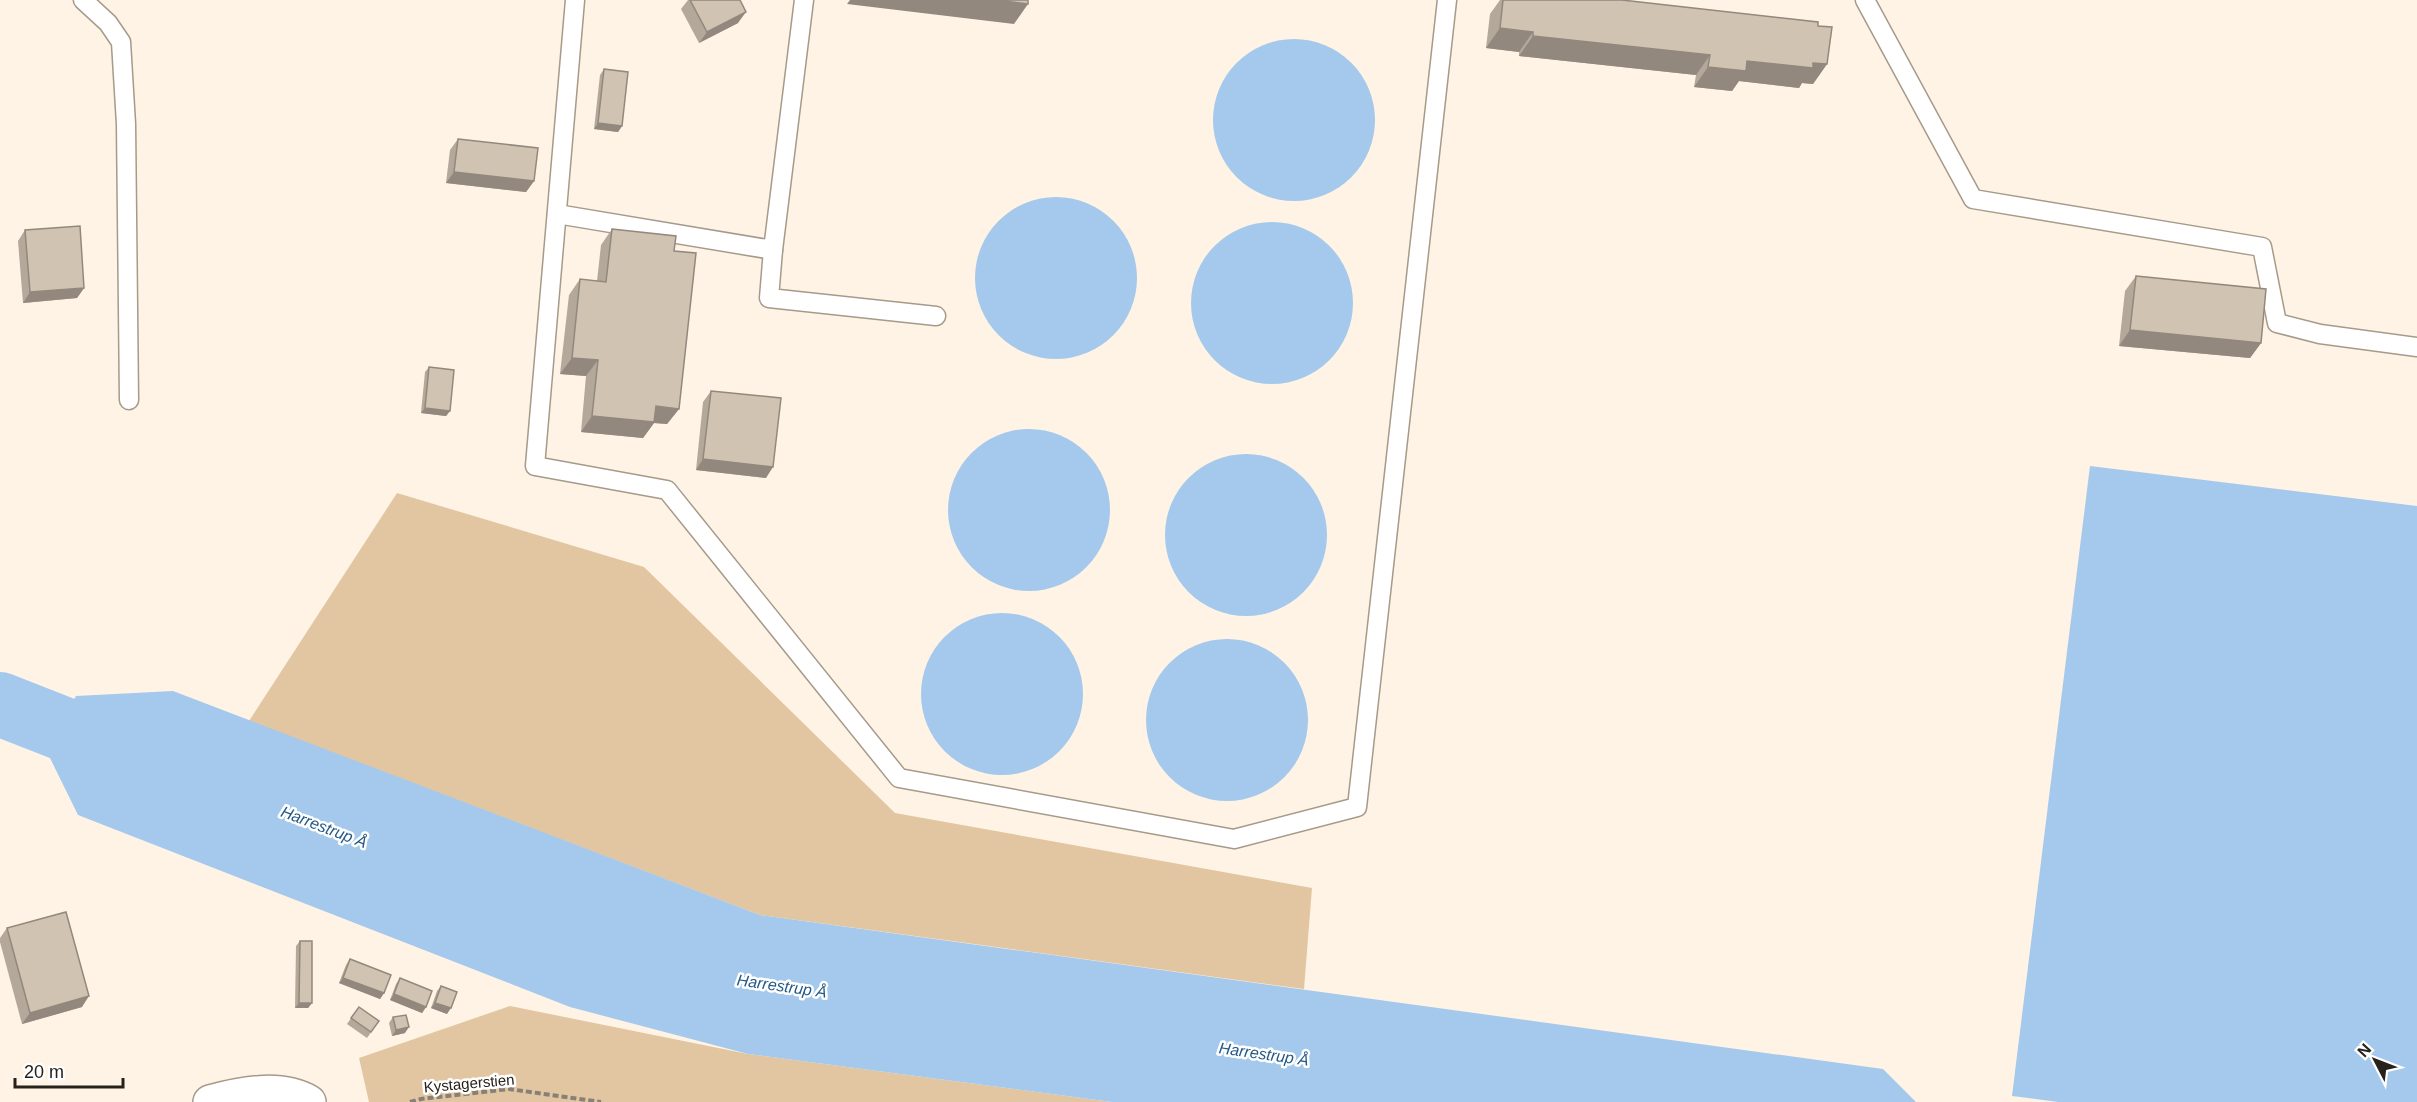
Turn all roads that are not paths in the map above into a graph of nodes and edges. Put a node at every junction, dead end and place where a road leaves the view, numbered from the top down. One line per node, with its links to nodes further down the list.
1 (83, 0): 10 (lane)
2 (575, 0): 6 (lane)
3 (804, 0): 7 (lane)
4 (1447, 0): 6 (lane)
5 (1865, 0): 9 (lane)
6 (557, 214): 7 (lane)
7 (773, 250): 8 (lane)
8 (936, 316)
9 (2417, 347)
10 (129, 400)
11 (308, 1101): 12 (street)
12 (210, 1102)

